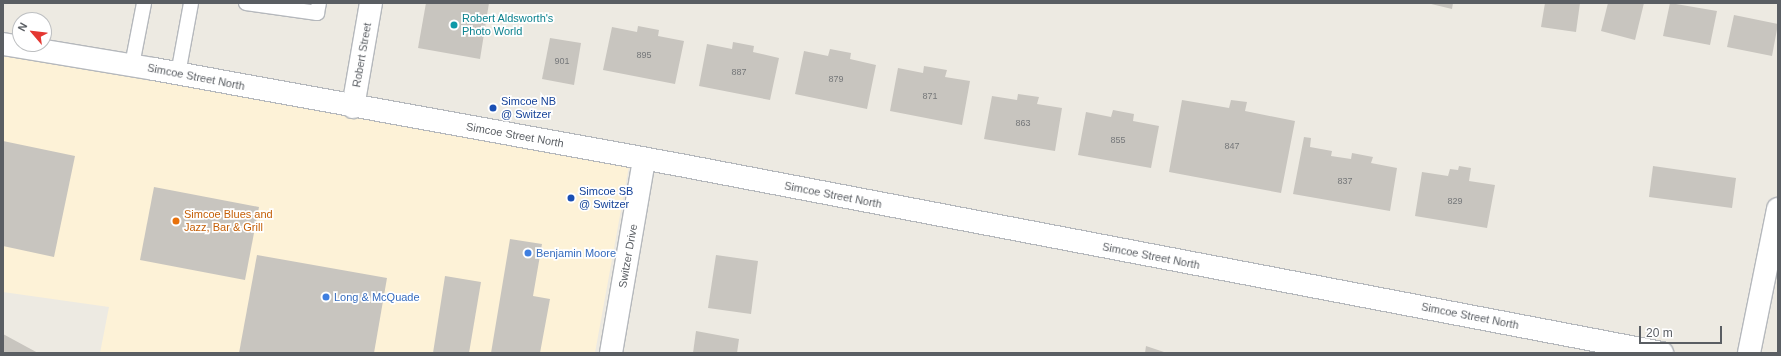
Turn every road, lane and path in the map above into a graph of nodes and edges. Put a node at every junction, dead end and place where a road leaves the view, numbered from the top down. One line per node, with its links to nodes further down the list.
1 (144, 3): 8 (lane)
2 (191, 3): 9 (lane)
3 (246, 3): 6 (lane)
4 (319, 3): 6 (lane)
5 (370, 3): 10 (main road, Robert Street)
6 (278, 5)
7 (3, 44): 8 (main road, Simcoe Street North)
8 (132, 65): 9 (main road, Simcoe Street North)
9 (178, 74): 10 (main road, Simcoe Street North)
10 (353, 107): 11 (main road, Simcoe Street North)
11 (644, 159): 13 (main road, Switzer Drive); 14 (main road, Simcoe Street North)
12 (1778, 209): 15 (main road)
13 (611, 353)
14 (1662, 353)
15 (1749, 353)

